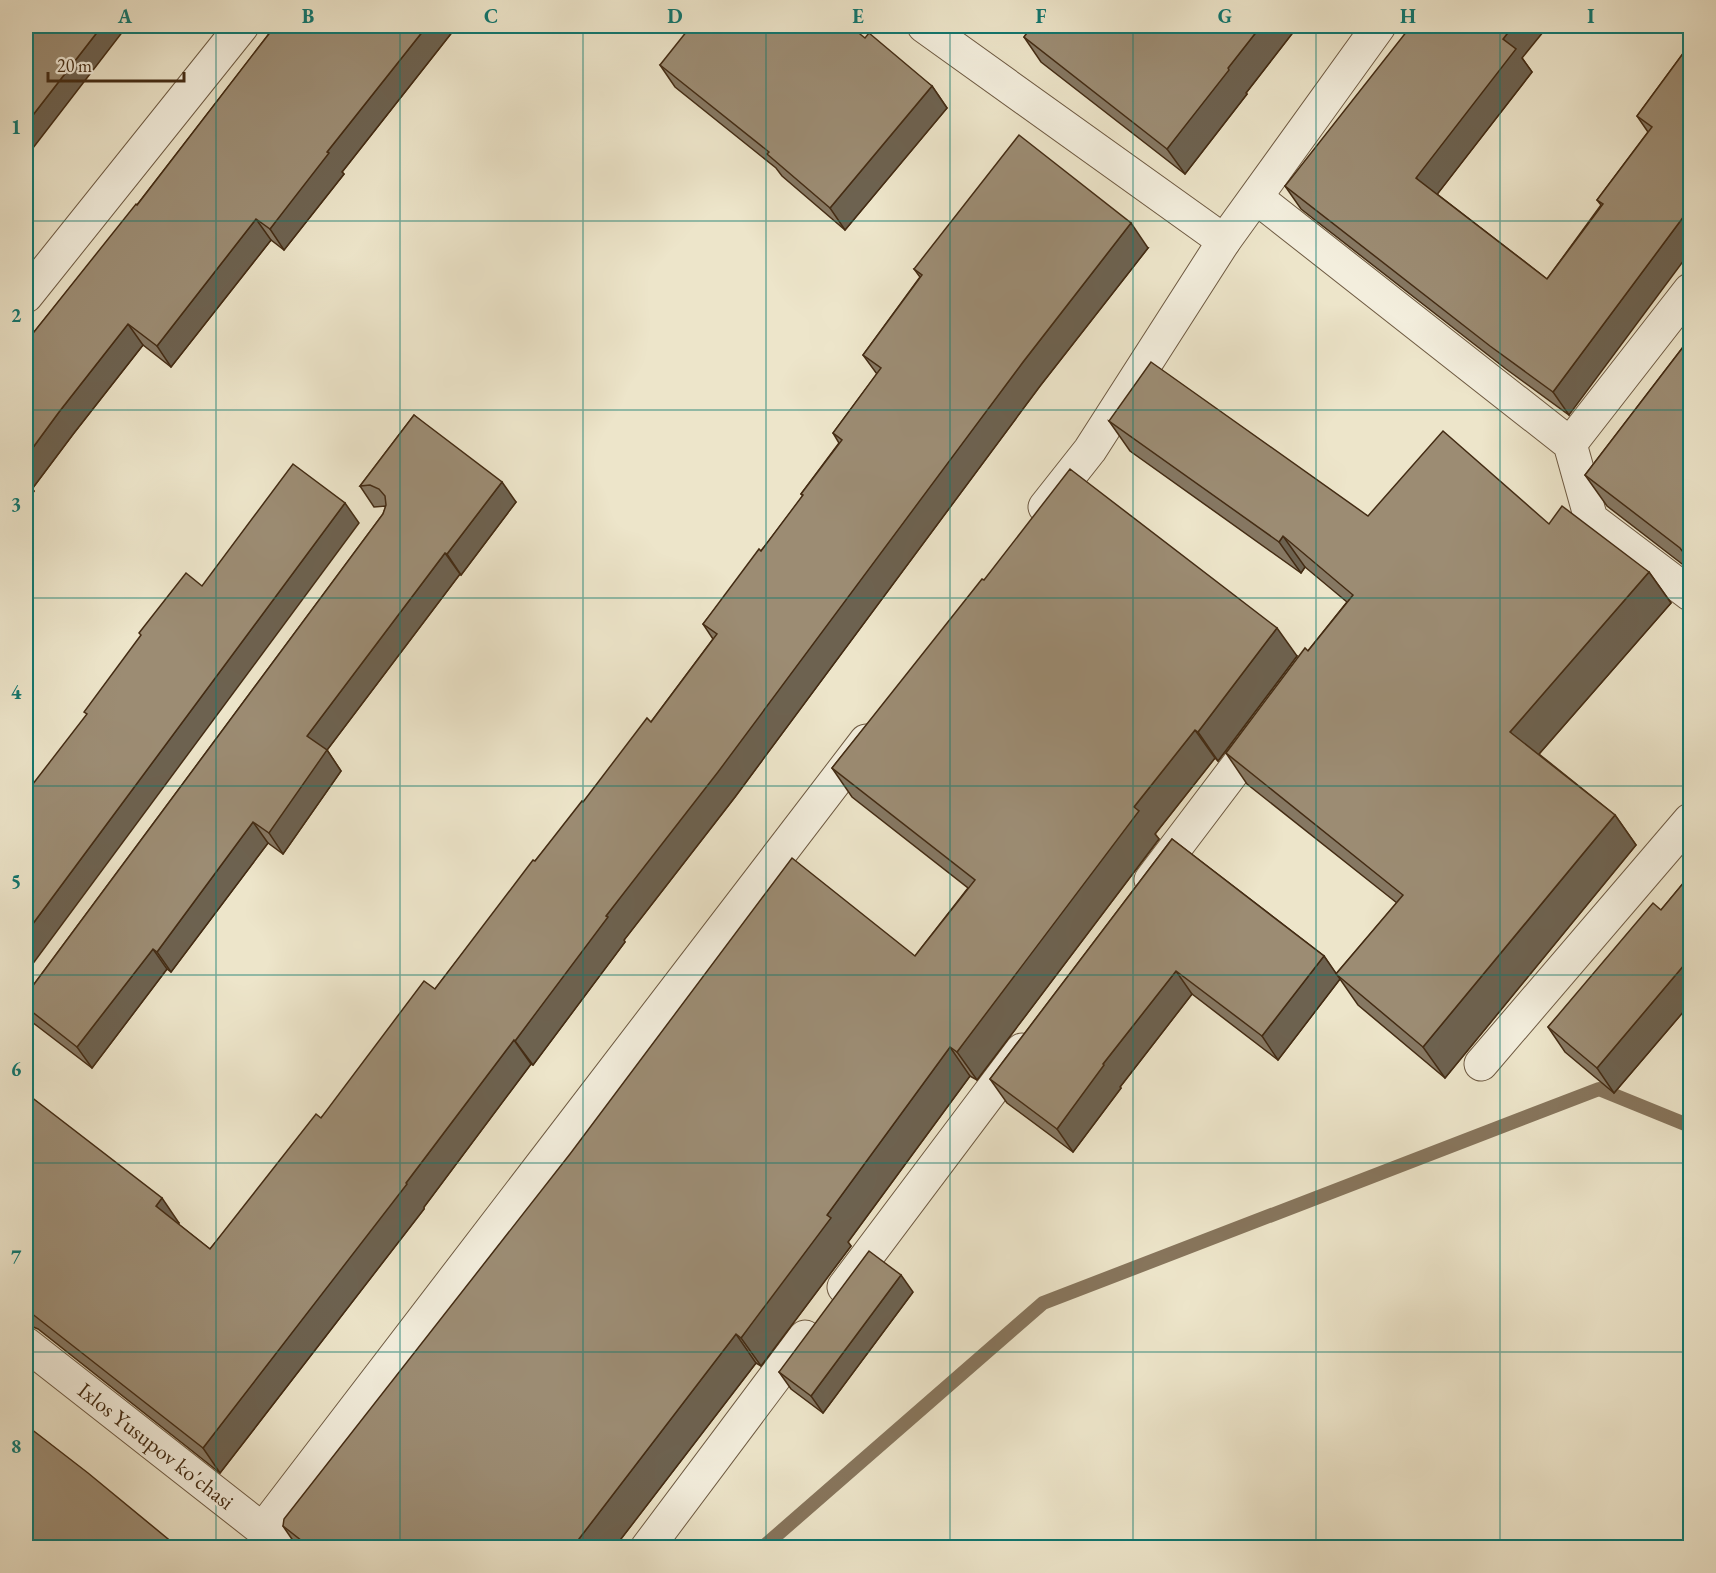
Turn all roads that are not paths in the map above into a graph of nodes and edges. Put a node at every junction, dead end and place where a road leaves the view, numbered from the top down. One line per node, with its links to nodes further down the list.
1 (243, 26): 7 (street)
2 (924, 26): 5 (street)
3 (1379, 26): 4 (street)
4 (1257, 198): 5 (street); 8 (street)
5 (1224, 241): 9 (street)
6 (1690, 290): 8 (street)
7 (26, 296)
8 (1570, 444): 10 (street)
9 (1024, 535)
10 (1690, 594)
11 (1282, 706): 14 (street)
12 (886, 715): 18 (street)
13 (1690, 820): 16 (street)
14 (1130, 907)
15 (1036, 1031): 19 (street)
16 (1480, 1064)
17 (26, 1344): 18 (street, Ixlos Yusupov ko'chasi)
18 (275, 1538)
19 (647, 1548)

